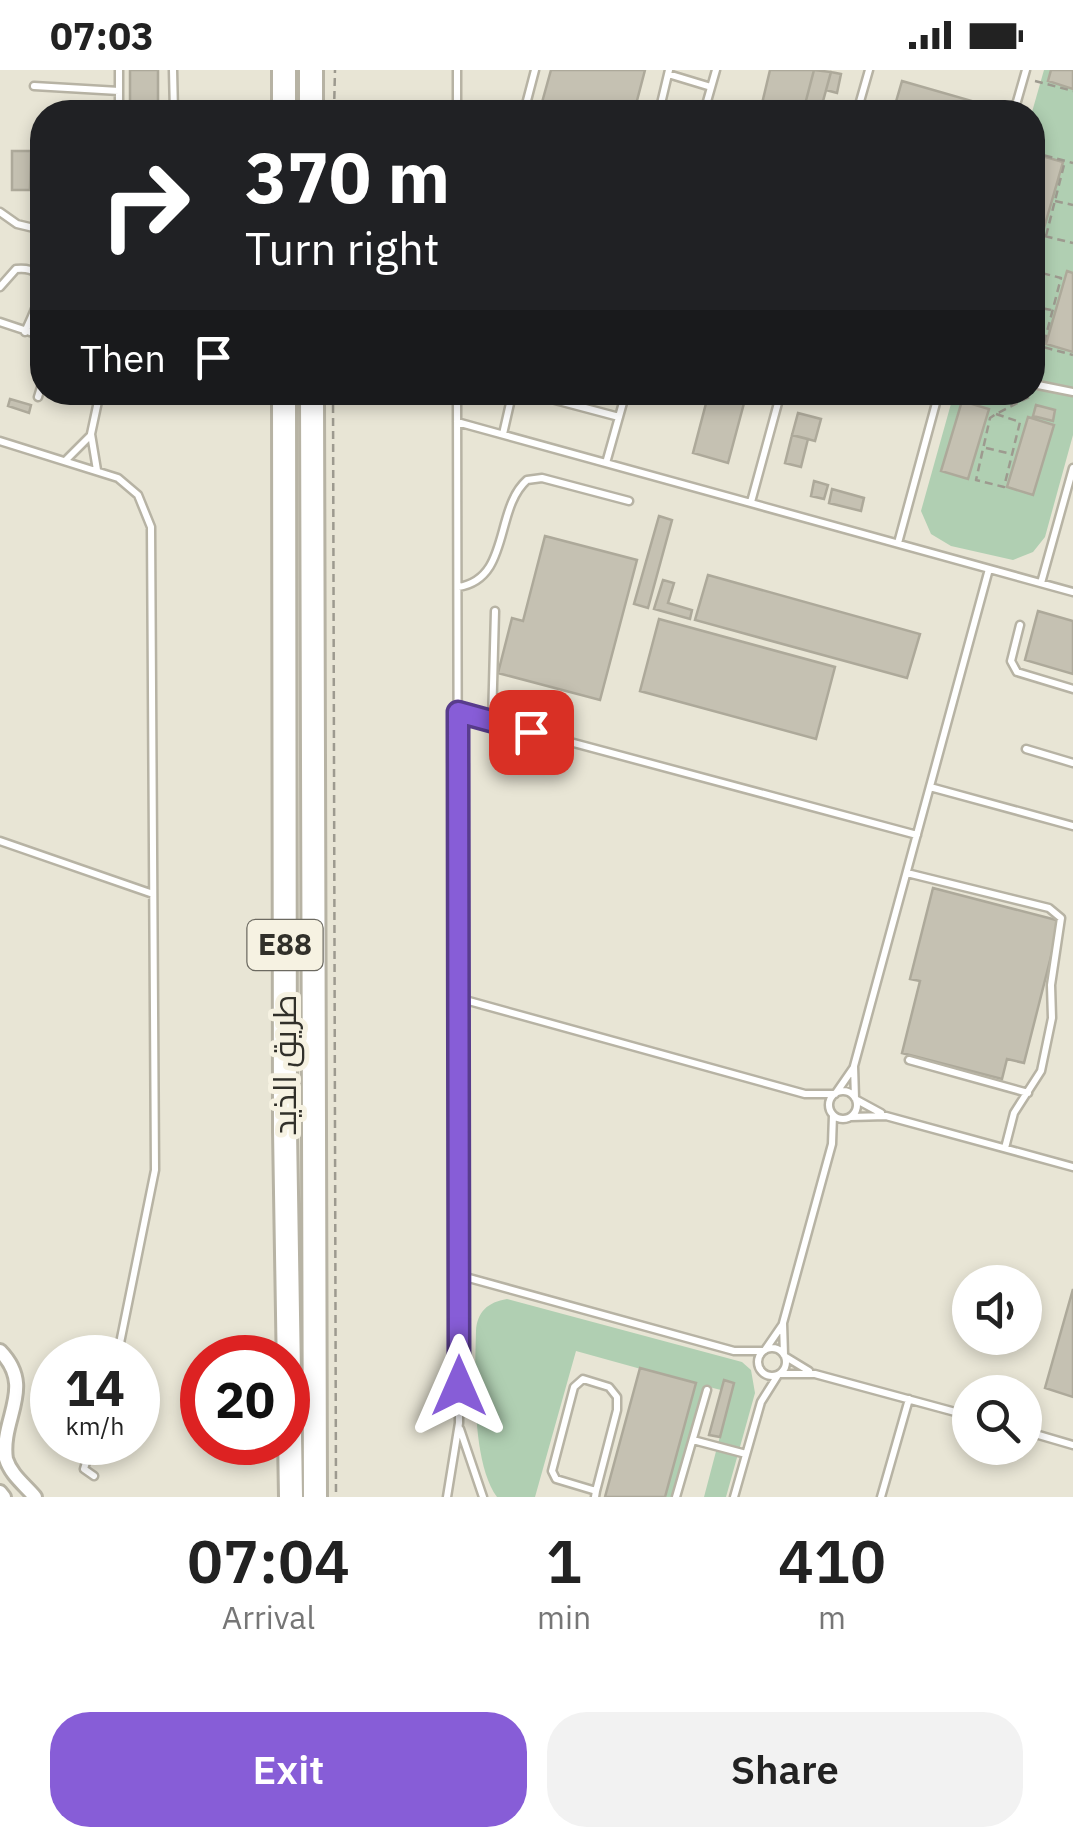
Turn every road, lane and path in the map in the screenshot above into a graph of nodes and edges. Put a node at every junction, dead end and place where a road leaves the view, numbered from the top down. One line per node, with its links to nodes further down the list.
1 (119, 70): 14 (lane)
2 (173, 70): 17 (lane)
3 (284, 70): 18 (highway)
4 (311, 70): 19 (highway)
5 (334, 70): 20 (path)
6 (457, 70): 21 (lane)
7 (534, 70): 22 (lane)
8 (716, 70): 13 (lane)
9 (869, 70): 25 (lane)
10 (669, 72): 13 (lane); 23 (lane)
11 (1025, 74): 15 (path); 26 (lane)
12 (34, 86): 14 (lane)
13 (711, 87): 24 (lane)
14 (119, 91): 16 (lane)
15 (1073, 91)
16 (119, 100)
17 (174, 100)
18 (284, 100)
19 (311, 100)
20 (334, 100)
21 (457, 100)
22 (527, 100)
23 (661, 100)
24 (707, 100)
25 (860, 100)
26 (1017, 100)
27 (1045, 155): 28 (path)
28 (1065, 160): 29 (path); 30 (path)
29 (1073, 163)
30 (1055, 201): 31 (path); 34 (path)
31 (1073, 205)
32 (0, 212): 33 (lane)
33 (30, 227)
34 (1046, 236): 36 (path)
35 (1073, 236): 36 (path)
36 (1072, 243)
37 (30, 272): 39 (lane)
38 (1045, 273): 41 (path)
39 (0, 287)
40 (1045, 309): 41 (path)
41 (1053, 311): 46 (path)
42 (30, 320): 44 (lane)
43 (0, 322): 44 (lane)
44 (25, 332): 45 (lane)
45 (30, 333)
46 (1045, 340)
47 (1045, 348): 48 (path)
48 (1073, 356)
49 (1045, 386): 50 (lane)
50 (1073, 392)
51 (98, 405): 65 (lane)
52 (284, 405): 132 (highway, طريق الذيد / E88)
53 (312, 405): 133 (highway, طريق الذيد / E88)
54 (333, 405): 134 (path)
55 (457, 405): 64 (lane)
56 (509, 405): 66 (lane)
57 (572, 405): 63 (lane)
58 (622, 405): 63 (lane)
59 (777, 405): 75 (lane)
60 (935, 405): 76 (lane)
61 (1013, 405): 62 (path)
62 (996, 414): 68 (path); 69 (path)
63 (619, 417): 71 (lane)
64 (457, 422): 66 (lane); 79 (lane)
65 (92, 434): 70 (lane); 73 (lane)
66 (503, 434): 71 (lane)
67 (0, 442): 70 (lane)
68 (984, 447): 69 (path); 69 (path)
69 (1012, 454)
70 (65, 461): 73 (lane)
71 (606, 462): 75 (lane)
72 (1073, 468): 78 (lane)
73 (97, 470): 93 (lane)
74 (629, 501): 79 (lane)
75 (751, 503): 76 (lane)
76 (898, 543): 77 (lane)
77 (989, 569): 78 (lane); 88 (lane)
78 (1041, 583): 80 (lane)
79 (458, 587): 84 (lane)
80 (1073, 592)
81 (495, 610): 85 (lane)
82 (1020, 625): 83 (lane)
83 (1073, 689)
84 (458, 712): 85 (lane); 94 (lane)
85 (492, 722): 90 (lane)
86 (1026, 749): 87 (lane)
87 (1073, 762)
88 (930, 787): 89 (lane); 90 (lane)
89 (1073, 826)
90 (917, 835): 92 (lane)
91 (0, 841): 93 (lane)
92 (907, 873): 96 (lane); 97 (lane)
93 (153, 894): 109 (lane)
94 (458, 998): 98 (lane); 107 (lane)
95 (908, 1060): 97 (lane)
96 (854, 1066): 99 (lane); 100 (lane)
97 (1028, 1093): 105 (lane)
98 (805, 1094): 99 (lane); 101 (lane)
99 (835, 1094): 100 (lane); 101 (lane)
100 (855, 1098): 102 (lane); 103 (lane)
101 (832, 1113): 103 (lane); 104 (lane)
102 (886, 1116): 103 (lane); 105 (lane)
103 (850, 1117): 104 (lane)
104 (832, 1144): 108 (lane)
105 (1005, 1148): 106 (lane)
106 (1073, 1167)
107 (458, 1275): 111 (lane); 121 (lane)
108 (783, 1323): 112 (lane); 113 (lane)
109 (121, 1335)
110 (0, 1350): 122 (street)
111 (734, 1351): 112 (lane); 114 (lane)
112 (764, 1351): 113 (lane); 114 (lane)
113 (784, 1356): 115 (lane); 116 (lane)
114 (760, 1370): 116 (lane); 119 (lane)
115 (815, 1374): 116 (lane); 118 (lane)
116 (779, 1375): 119 (lane)
117 (707, 1390): 124 (lane)
118 (908, 1400): 120 (lane); 139 (lane)
119 (761, 1402): 126 (lane)
120 (952, 1411)
121 (459, 1423): 135 (lane); 136 (lane)
122 (3, 1429): 130 (street)
123 (1042, 1436): 125 (lane)
124 (693, 1440): 126 (lane); 137 (lane)
125 (1073, 1444)
126 (746, 1454): 138 (lane)
127 (0, 1463): 130 (street)
128 (85, 1465): 129 (lane)
129 (94, 1476)
130 (30, 1492)
131 (596, 1494): 131 (lane)
132 (291, 1497)
133 (315, 1497)
134 (336, 1497)
135 (447, 1497)
136 (483, 1497)
137 (676, 1497)
138 (734, 1497)
139 (881, 1497)

